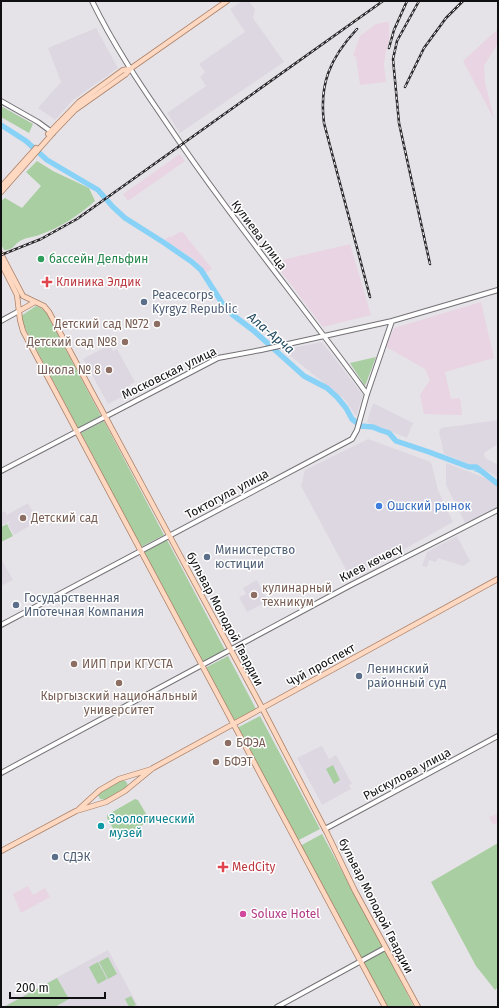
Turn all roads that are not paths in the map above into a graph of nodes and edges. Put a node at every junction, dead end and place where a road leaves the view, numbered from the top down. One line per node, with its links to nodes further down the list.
1 (92, 1): 3 (main road, Кулиева улица)
2 (227, 1): 3 (main road)
3 (130, 69): 5 (main road); 16 (main road, Кулиева улица)
4 (1, 101): 5 (main road)
5 (52, 132): 6 (main road)
6 (31, 156): 7 (main road); 8 (main road)
7 (1, 187)
8 (1, 192)
9 (1, 254): 12 (main road, бульвар Молодой Гвардии)
10 (1, 263): 13 (main road)
11 (498, 290): 15 (main road, Московская улица)
12 (36, 302): 13 (main road); 18 (main road, бульвар Молодой Гвардии)
13 (19, 311): 14 (main road); 19 (main road)
14 (1, 321)
15 (392, 322): 16 (main road, Московская улица); 17 (main road, Токтогула улица)
16 (324, 335): 17 (main road, Кулиева улица); 18 (main road, Московская улица)
17 (367, 394): 22 (main road, Токтогула улица)
18 (105, 417): 19 (main road, Московская улица); 22 (main road, бульвар Молодой Гвардии)
19 (77, 432): 20 (main road, Московская улица); 23 (main road)
20 (1, 472)
21 (498, 510): 26 (main road, Киев көчөсү)
22 (169, 536): 23 (main road, Токтогула улица); 26 (main road, бульвар Молодой Гвардии)
23 (141, 550): 25 (main road, Токтогула улица); 27 (main road)
24 (498, 578): 28 (main road, Чуй проспект)
25 (1, 625)
26 (230, 650): 27 (main road, Киев көчөсү); 28 (main road, бульвар Молодой Гвардии)
27 (202, 666): 29 (main road); 32 (main road, Киев көчөсү)
28 (262, 709): 29 (main road, Чуй проспект); 34 (main road, бульвар Молодой Гвардии)
29 (233, 725): 31 (main road, Чуй проспект); 37 (main road)
30 (498, 736): 34 (main road, Рыскулова улица)
31 (153, 768): 33 (main road, Чуй проспект); 33 (main road, Чуй проспект)
32 (1, 774)
33 (76, 811): 35 (main road, Чуй проспект)
34 (325, 829): 36 (main road, бульвар Молодой Гвардии)
35 (1, 851)
36 (385, 948): 37 (main road); 40 (main road, бульвар Молодой Гвардии)
37 (360, 962): 38 (main road); 39 (main road)
38 (277, 1007)
39 (385, 1007)
40 (418, 1007)

